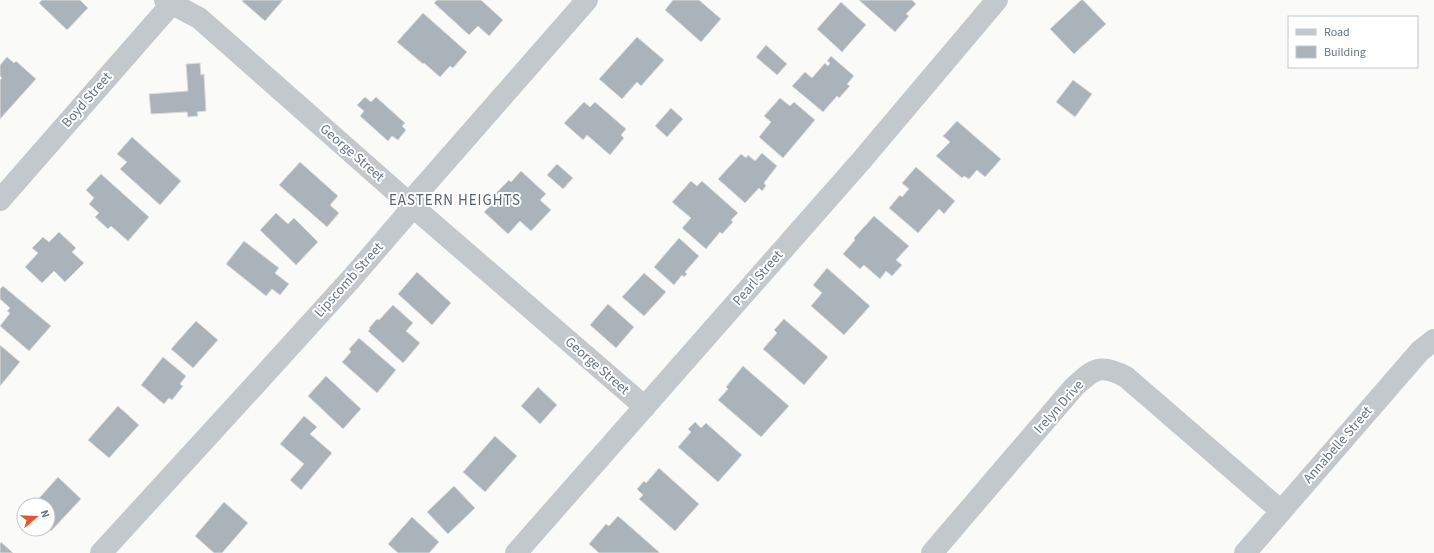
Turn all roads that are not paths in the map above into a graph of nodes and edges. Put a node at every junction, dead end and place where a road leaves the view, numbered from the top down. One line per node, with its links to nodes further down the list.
1 (587, 0): 5 (street, Lipscomb Street)
2 (997, 0): 7 (street, Pearl Street)
3 (170, 1): 4 (street, Boyd Street); 5 (street, George Street)
4 (0, 200)
5 (411, 205): 7 (street, George Street); 9 (street, Lipscomb Street)
6 (1434, 340): 8 (street, Annabelle Street)
7 (644, 407): 10 (street, Pearl Street)
8 (1281, 511): 11 (street, Irelyn Drive); 12 (street, Annabelle Street)
9 (101, 553)
10 (516, 553)
11 (932, 553)
12 (1245, 553)

